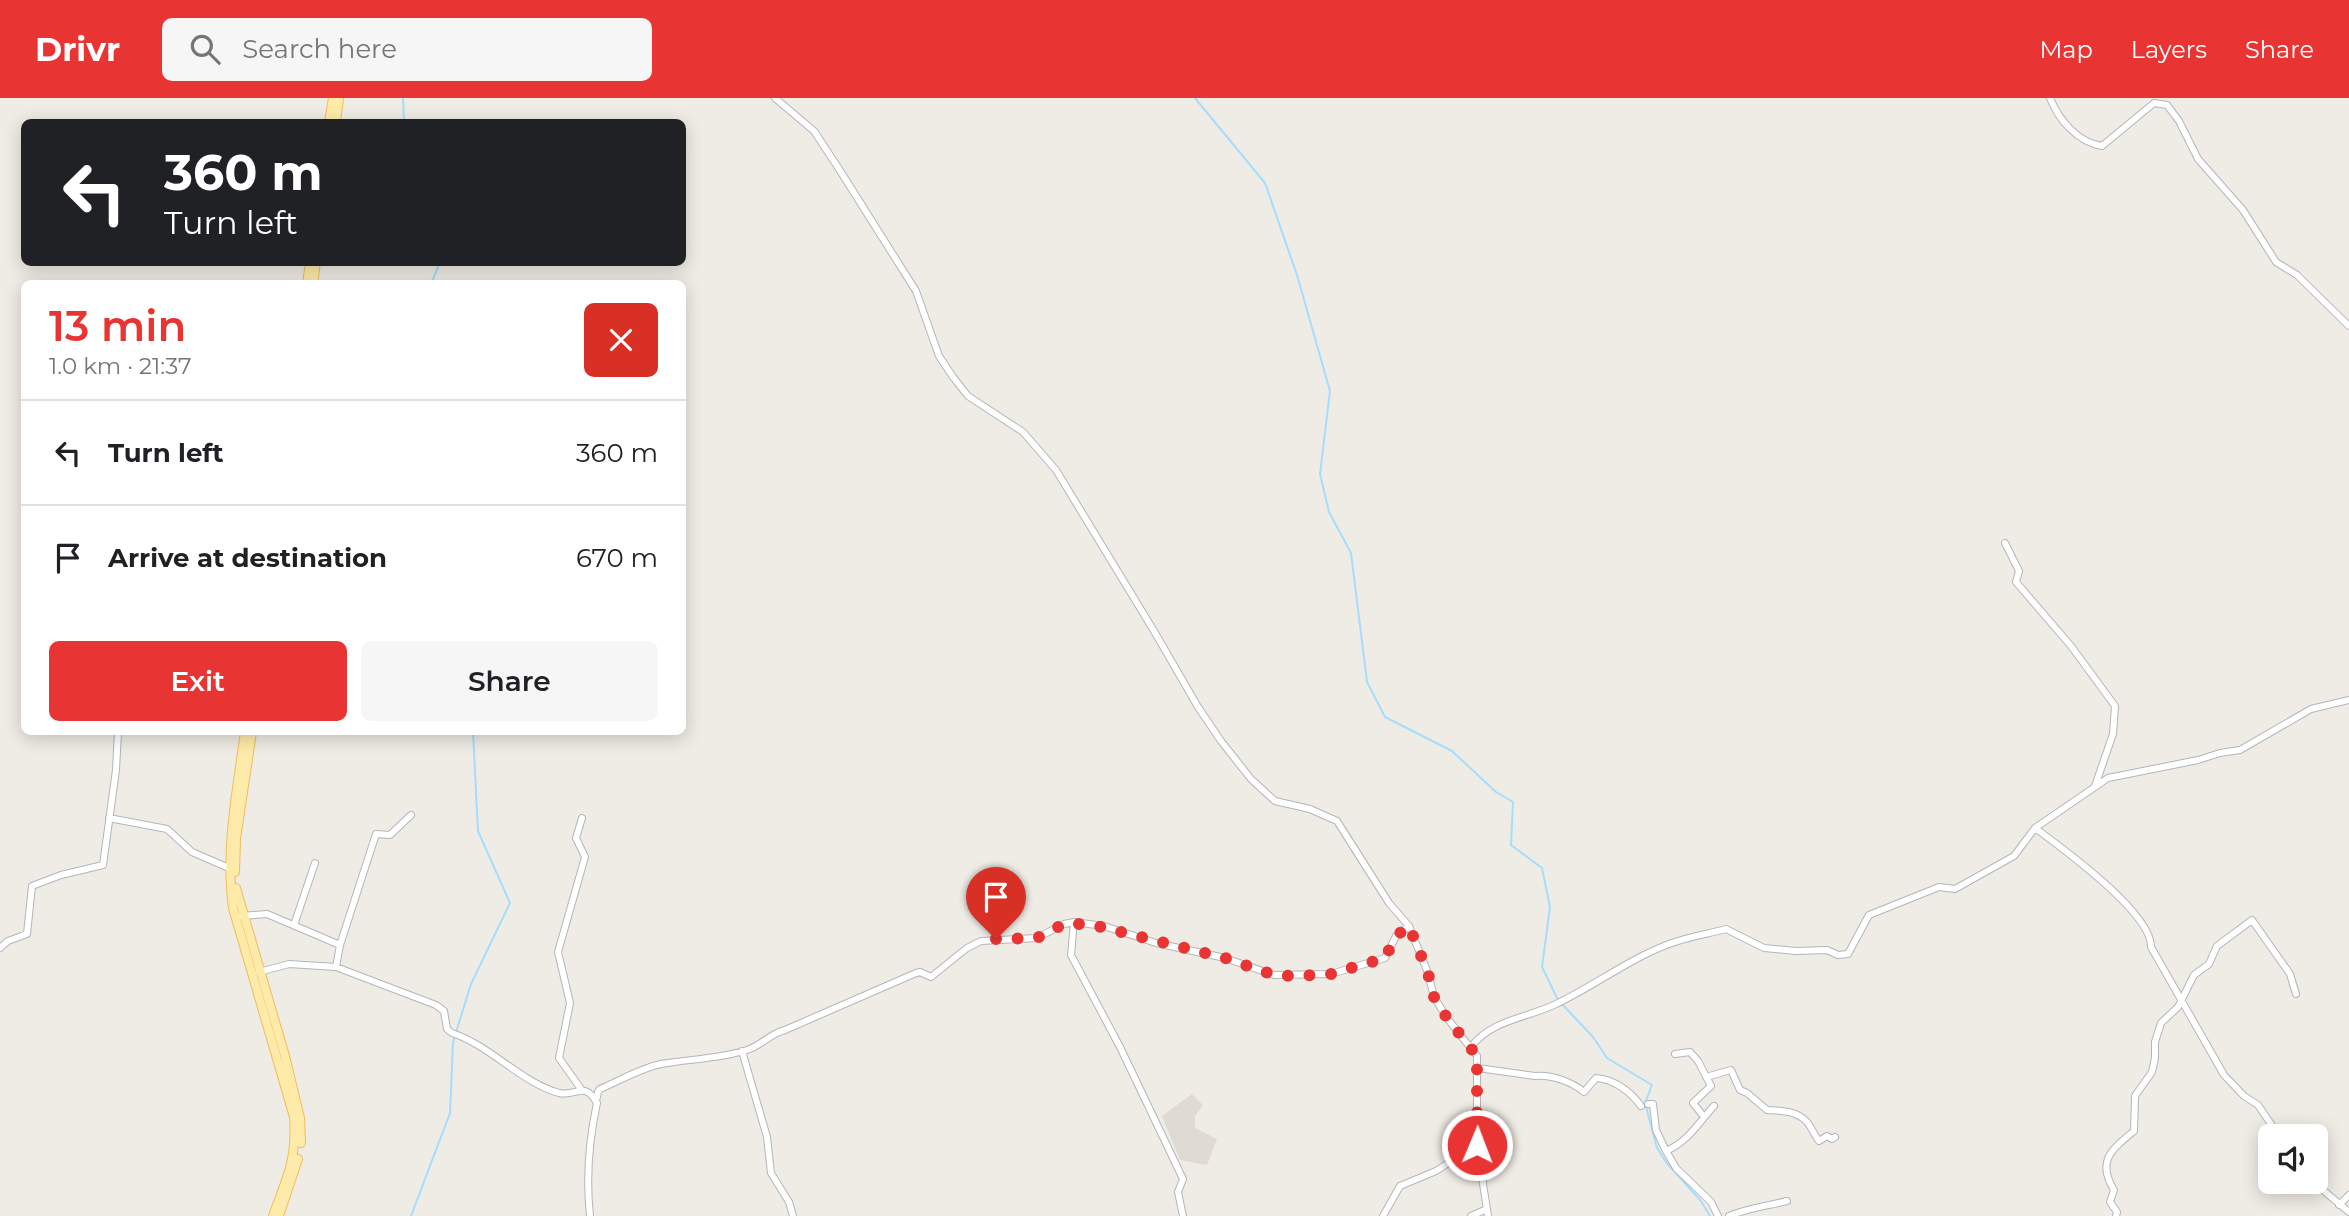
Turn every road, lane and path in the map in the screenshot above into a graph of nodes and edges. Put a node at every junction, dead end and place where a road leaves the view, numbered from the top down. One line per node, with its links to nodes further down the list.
1 (333, 98): 5 (main road)
2 (339, 98): 6 (main road)
3 (775, 98): 23 (street)
4 (2050, 98): 7 (street)
5 (330, 119)
6 (336, 119)
7 (2349, 326)
8 (2005, 543): 13 (street)
9 (2349, 700): 13 (street)
10 (118, 735): 15 (street)
11 (245, 735): 19 (main road)
12 (252, 735): 20 (main road)
13 (2095, 786): 17 (street)
14 (411, 815): 24 (street)
15 (109, 818): 19 (street); 25 (street)
16 (582, 818): 35 (street)
17 (2035, 828): 29 (street); 30 (street)
18 (315, 863): 22 (street)
19 (229, 868): 49 (main road)
20 (242, 916): 22 (street); 27 (main road)
21 (1074, 922): 23 (street); 31 (street); 53 (street)
22 (294, 925): 24 (street)
23 (1409, 926): 30 (street)
24 (341, 945): 26 (street)
25 (0, 948)
26 (336, 967): 27 (street); 35 (street)
27 (260, 972): 50 (main road)
28 (2296, 994): 29 (street)
29 (2181, 1000): 39 (street); 58 (street)
30 (1471, 1047): 33 (street)
31 (742, 1051): 36 (street); 52 (street)
32 (1675, 1054): 34 (street)
33 (1478, 1068): 40 (street); 42 (street)
34 (1706, 1077): 38 (street); 41 (street)
35 (581, 1089): 36 (street)
36 (596, 1101): 51 (street)
37 (1714, 1106): 38 (street)
38 (1704, 1117): 42 (street)
39 (2271, 1124)
40 (1477, 1137): 47 (street); 54 (street)
41 (1835, 1137)
42 (1666, 1151): 56 (street)
43 (2328, 1194): 46 (street)
44 (2349, 1195): 46 (street)
45 (1787, 1201): 57 (street)
46 (2339, 1205): 48 (street)
47 (1488, 1212): 55 (street)
48 (2349, 1212)
49 (273, 1216)
50 (279, 1216)
51 (590, 1216)
52 (793, 1216)
53 (1183, 1216)
54 (1383, 1216)
55 (1471, 1216)
56 (1718, 1216)
57 (1729, 1216)
58 (2116, 1216)

